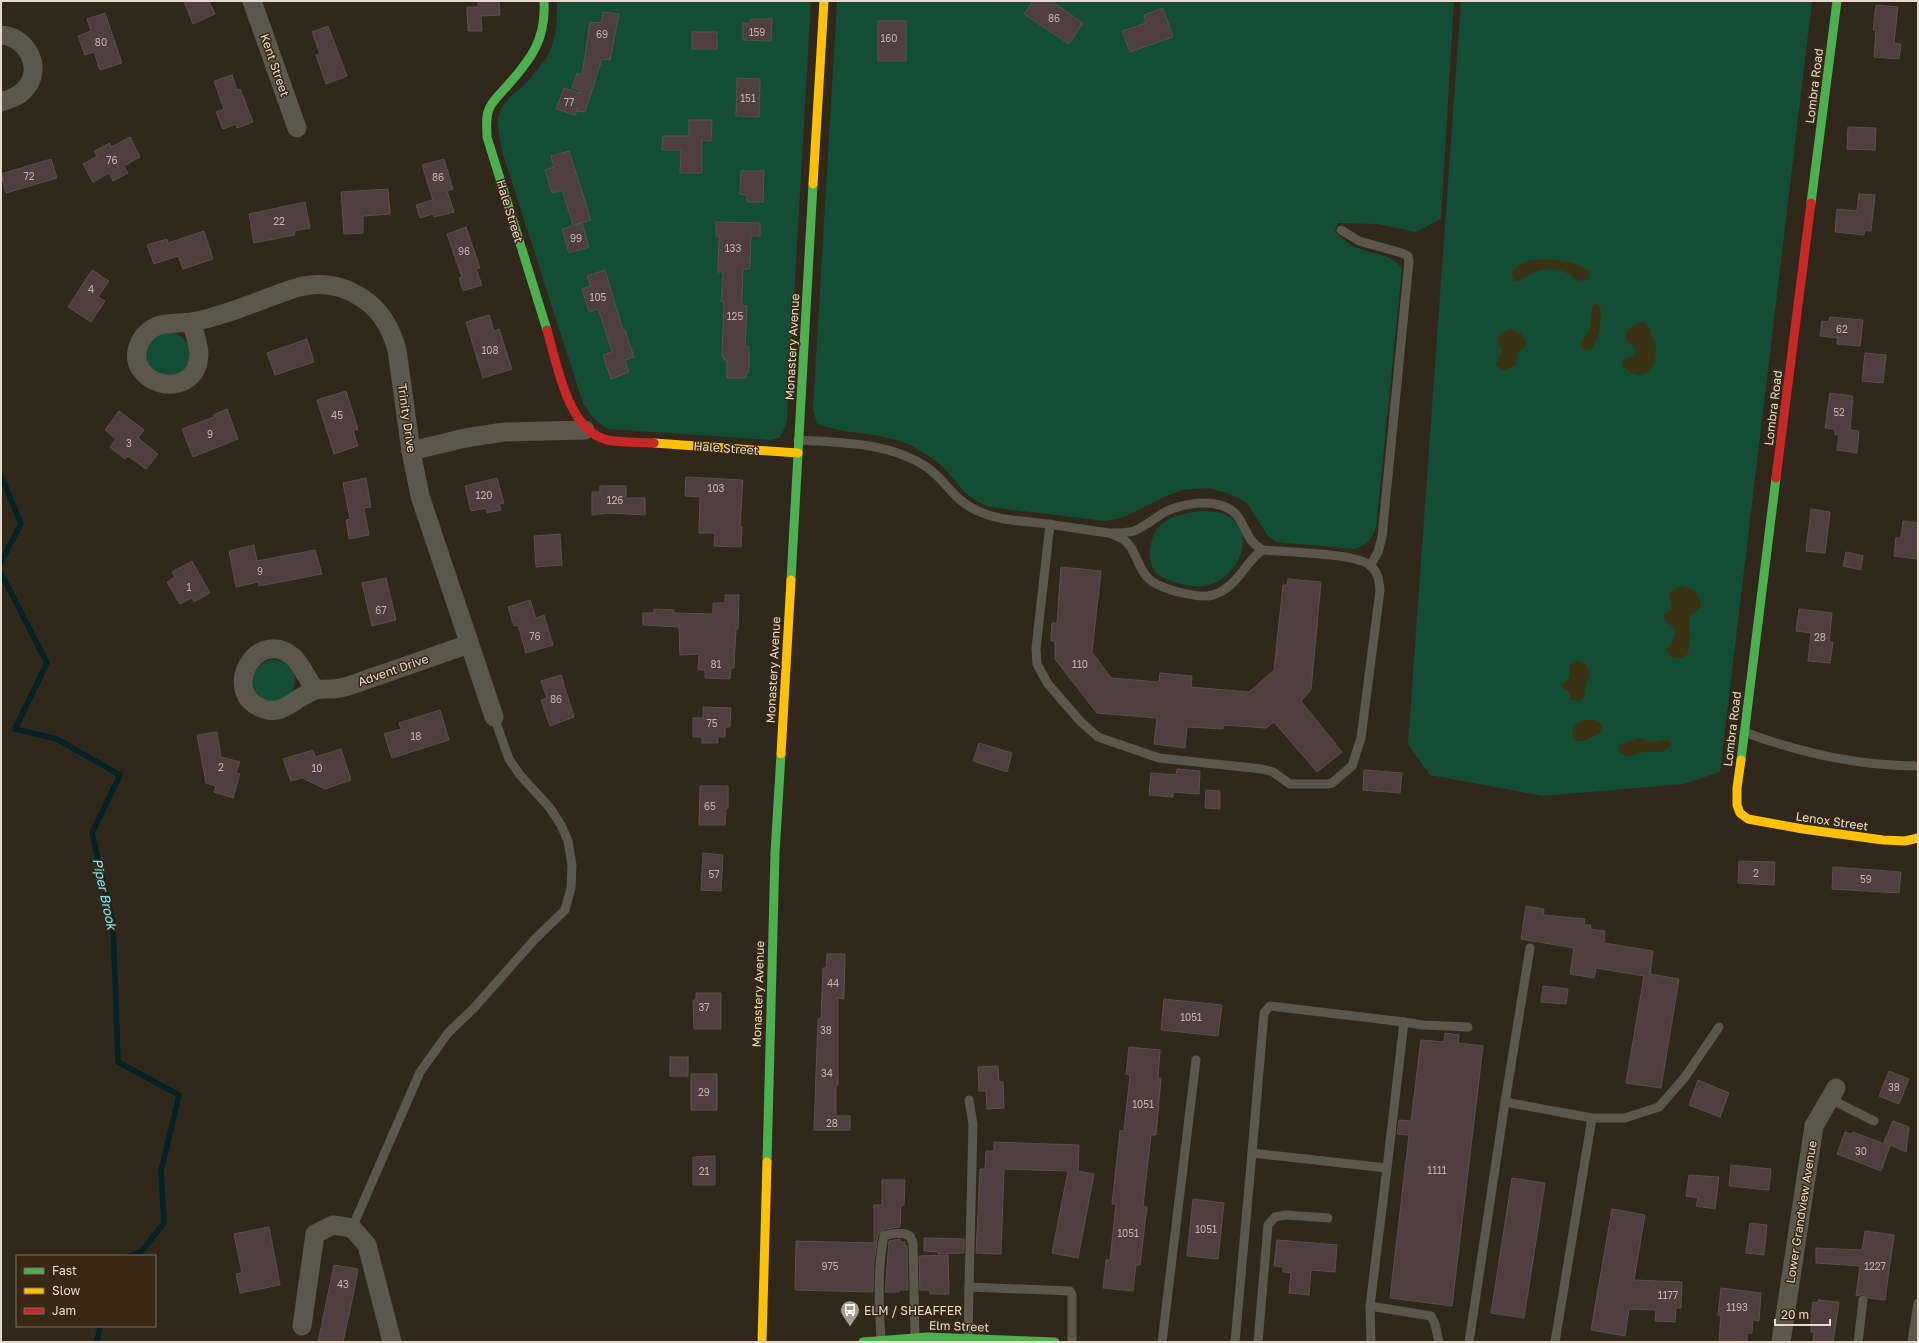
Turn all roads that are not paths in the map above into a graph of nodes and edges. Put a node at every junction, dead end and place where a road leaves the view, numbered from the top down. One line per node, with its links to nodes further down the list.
1 (252, 1): 7 (street, Kent Street)
2 (544, 1): 10 (street, Hale Street)
3 (824, 1): 11 (street, Monastery Avenue)
4 (1837, 1): 21 (street, Lombra Road)
5 (1, 35): 6 (street)
6 (1, 102)
7 (297, 128)
8 (1341, 230): 17 (lane)
9 (192, 322): 12 (street, Trinity Drive)
10 (586, 430): 12 (street, Hale Street); 13 (street, Hale Street)
11 (798, 440): 13 (street, Monastery Avenue); 14 (lane)
12 (411, 451): 18 (street, Trinity Drive)
13 (798, 453): 48 (street, Monastery Avenue)
14 (1050, 524): 15 (lane); 17 (lane)
15 (1110, 533): 16 (lane); 16 (lane)
16 (1262, 550): 17 (lane)
17 (1370, 566)
18 (469, 644): 19 (street, Advent Drive); 20 (street, Trinity Drive)
19 (316, 690)
20 (494, 717): 38 (lane)
21 (1744, 732): 22 (lane); 23 (street, Lombra Road)
22 (1918, 766)
23 (1744, 816): 24 (street, Lenox Street)
24 (1918, 838)
25 (1530, 948): 32 (lane)
26 (1404, 1022): 27 (lane); 35 (lane); 36 (lane)
27 (1468, 1027)
28 (1719, 1027): 33 (lane)
29 (1196, 1060): 53 (lane)
30 (1833, 1094): 34 (lane); 60 (street, Lower Grandview Avenue)
31 (969, 1100): 39 (lane)
32 (1505, 1102): 33 (lane); 58 (lane)
33 (1592, 1118): 59 (lane)
34 (1874, 1121)
35 (1252, 1153): 36 (lane); 54 (lane)
36 (1387, 1168): 42 (lane)
37 (1328, 1218): 55 (lane)
38 (352, 1228): 43 (street); 47 (street)
39 (969, 1287): 46 (lane); 52 (lane)
40 (1863, 1300): 61 (lane)
41 (1918, 1304): 62 (lane)
42 (1370, 1306): 56 (lane); 57 (lane)
43 (302, 1326)
44 (914, 1338): 45 (street, Elm Street); 45 (lane); 46 (street, Elm Street)
45 (881, 1339): 49 (street, Elm Street)
46 (968, 1339): 50 (street, Elm Street)
47 (392, 1342)
48 (762, 1342)
49 (863, 1342)
50 (1026, 1342): 51 (street, Elm Street)
51 (1055, 1342)
52 (1072, 1342)
53 (1162, 1342)
54 (1234, 1342)
55 (1258, 1342)
56 (1371, 1342)
57 (1438, 1342)
58 (1469, 1342)
59 (1555, 1342)
60 (1781, 1342)
61 (1858, 1342)
62 (1912, 1342)

